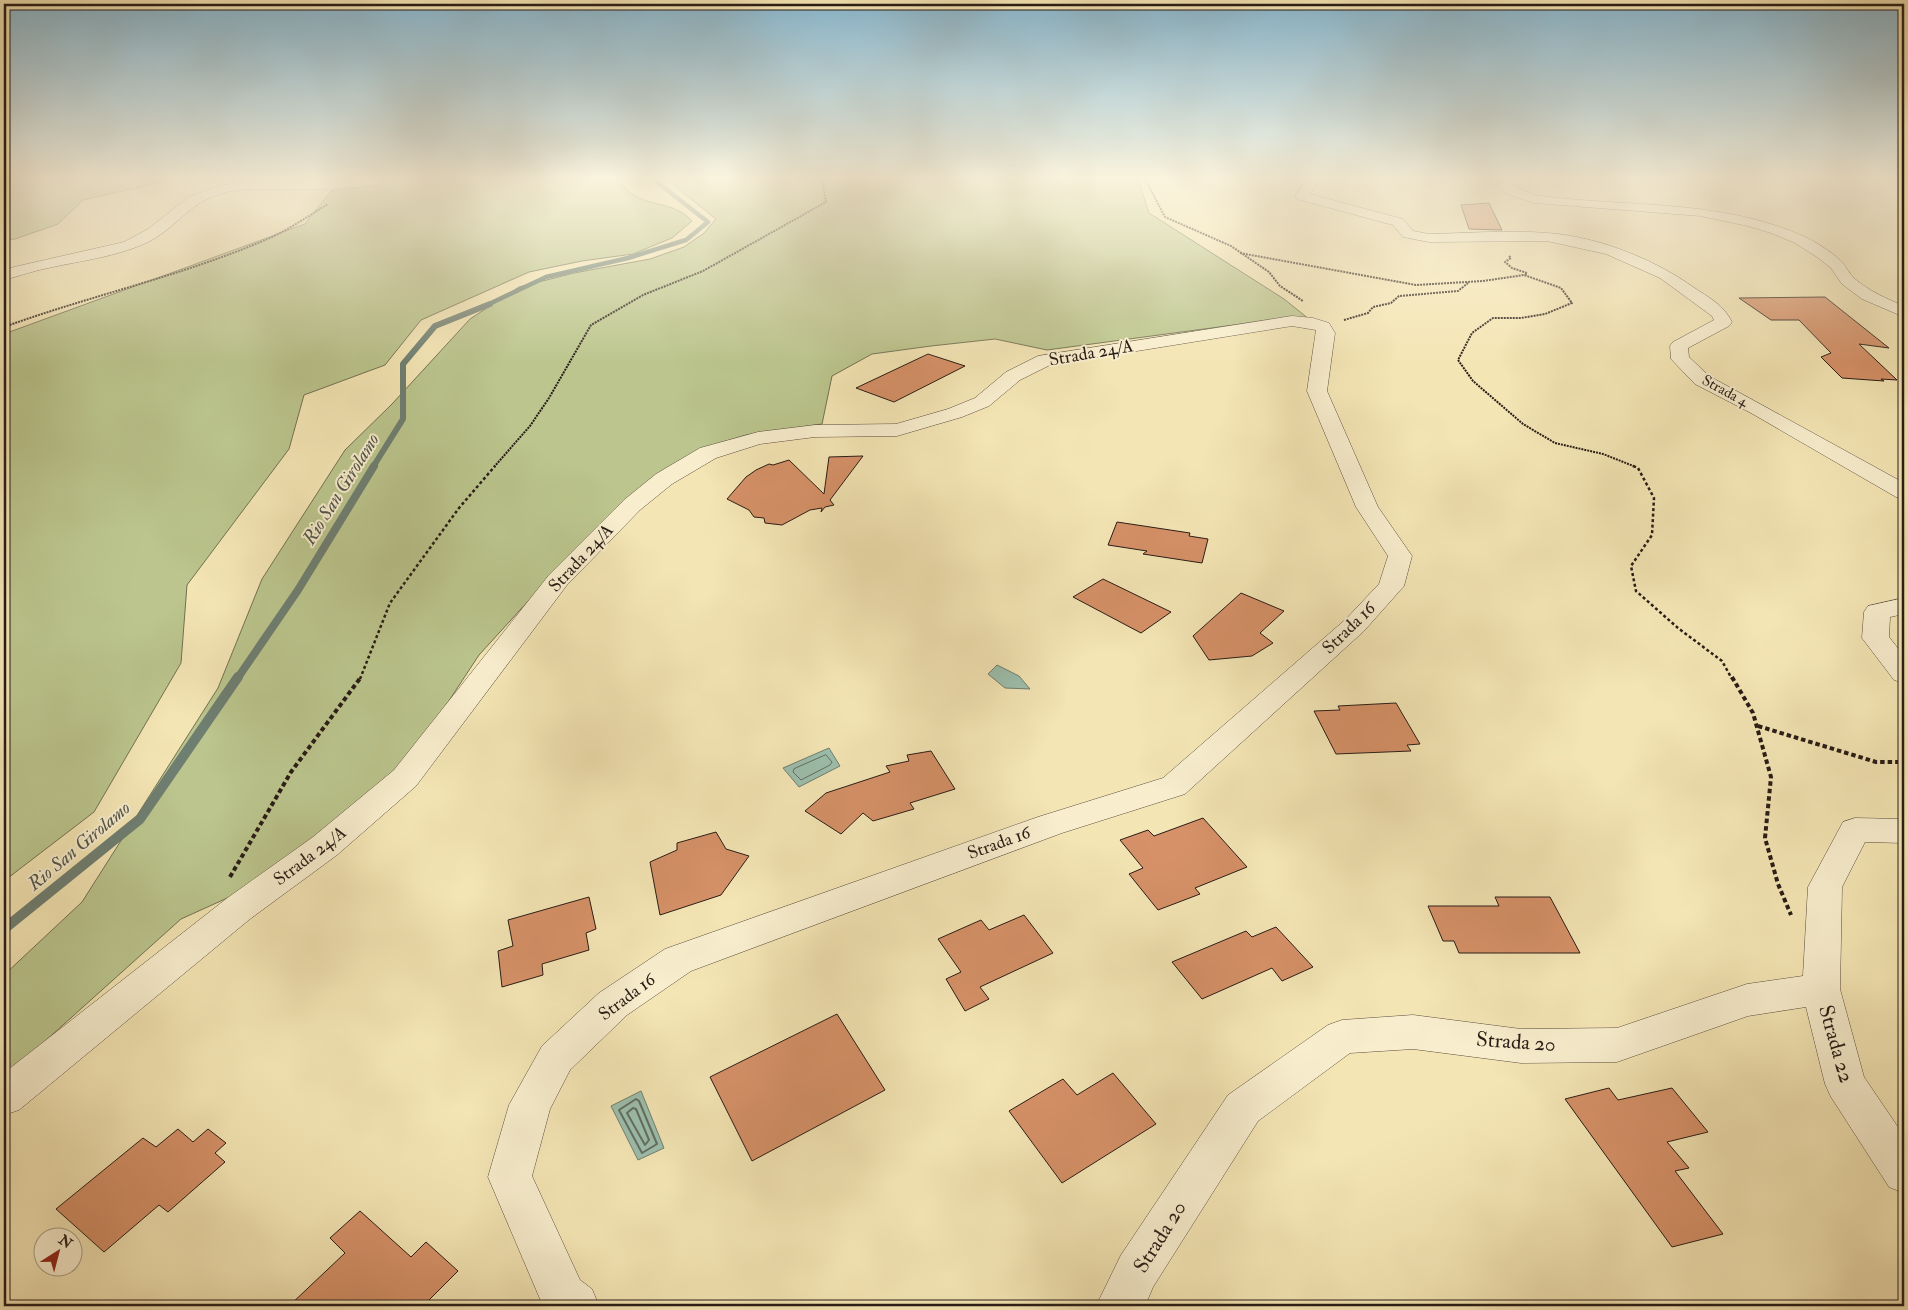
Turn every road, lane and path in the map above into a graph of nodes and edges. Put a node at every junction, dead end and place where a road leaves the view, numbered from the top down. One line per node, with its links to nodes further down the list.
1 (140, 240): 8 (street)
2 (263, 240): 12 (path)
3 (758, 240): 19 (path)
4 (1213, 240): 7 (path)
5 (1569, 240): 13 (street, Strada 4)
6 (1799, 240): 10 (street)
7 (1240, 253): 9 (path); 11 (path)
8 (4, 275)
9 (1469, 282): 11 (path); 16 (path)
10 (1904, 312)
11 (1316, 324): 22 (street, Strada 24/A); 24 (street, Strada 16)
12 (4, 327)
13 (1904, 492)
14 (1904, 606): 15 (street)
15 (1904, 674)
16 (1757, 725): 17 (path); 20 (path)
17 (1904, 762)
18 (1904, 831): 21 (street)
19 (227, 882)
20 (1792, 919)
21 (1821, 989): 23 (street, Strada 22); 25 (street, Strada 20)
22 (4, 1097)
23 (1904, 1172)
24 (575, 1306)
25 (1120, 1306)

